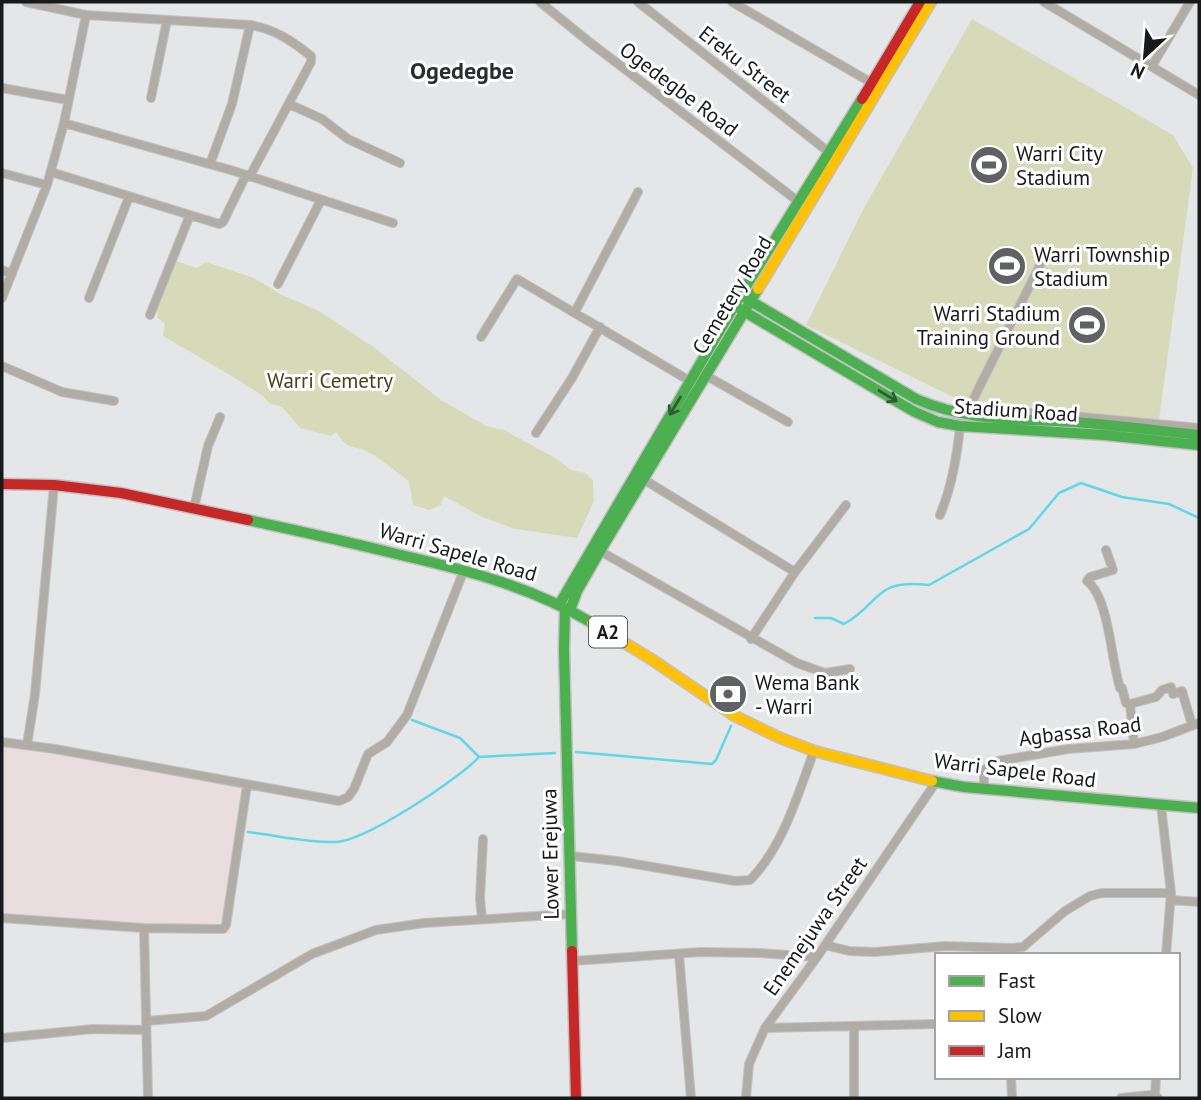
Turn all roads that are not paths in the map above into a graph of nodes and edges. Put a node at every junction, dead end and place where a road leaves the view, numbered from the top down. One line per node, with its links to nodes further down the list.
1 (26, 2): 10 (street)
2 (540, 2): 31 (street, Ogedegbe Road)
3 (638, 2): 21 (street, Ereku Street)
4 (732, 2): 14 (street)
5 (920, 2): 14 (main road, Cemetery Road)
6 (931, 2): 41 (main road, Cemetery Road)
7 (1044, 2): 9 (street)
8 (1190, 2): 13 (street)
9 (1057, 5): 13 (street)
10 (86, 15): 11 (street); 18 (street)
11 (167, 20): 12 (street); 17 (street)
12 (250, 25): 19 (street); 23 (street)
13 (1152, 66): 16 (street)
14 (872, 83): 21 (main road, Cemetery Road)
15 (2, 88): 18 (street)
16 (1199, 94)
17 (151, 98)
18 (68, 100): 20 (street)
19 (289, 104): 22 (street); 26 (street)
20 (64, 123): 23 (street); 24 (street)
21 (830, 153): 31 (main road, Cemetery Road)
22 (400, 163)
23 (210, 164): 26 (street)
24 (51, 172): 27 (street); 29 (street)
25 (2, 173): 27 (street)
26 (248, 176): 30 (street); 32 (street)
27 (47, 185): 36 (street)
28 (638, 192): 42 (street)
29 (129, 197): 32 (street); 39 (street)
30 (321, 200): 33 (street); 37 (street)
31 (799, 202): 40 (main road, Cemetery Road)
32 (190, 215): 43 (street)
33 (393, 223)
34 (1040, 264): 51 (street)
35 (2, 270): 36 (street)
36 (12, 274): 38 (street)
37 (278, 284)
38 (2, 298)
39 (89, 298)
40 (738, 300): 41 (main road, Stadium Road); 48 (main road, Cemetery Road)
41 (748, 307): 47 (main road, Cemetery Road); 51 (main road, Stadium Road)
42 (575, 312): 44 (street); 45 (street)
43 (150, 315)
44 (600, 327): 48 (street); 54 (street)
45 (481, 337)
46 (2, 366): 49 (street)
47 (705, 375): 52 (street); 57 (main road, Cemetery Road)
48 (690, 381): 67 (main road, Cemetery Road, one-way to 67)
49 (114, 401)
50 (220, 417): 61 (street)
51 (965, 417): 53 (street); 55 (main road, Stadium Road); 56 (main road, Stadium Road); 62 (street)
52 (788, 422)
53 (1199, 428)
54 (536, 433)
55 (1199, 435)
56 (1199, 446)
57 (643, 479): 64 (main road, Cemetery Road); 66 (street)
58 (2, 484): 59 (main road, Warri Sapele Road / A2)
59 (54, 485): 61 (main road, Warri Sapele Road / A2); 74 (street)
60 (846, 505): 66 (street)
61 (194, 508): 65 (main road, Warri Sapele Road / A2)
62 (940, 516)
63 (1106, 550): 70 (street)
64 (600, 551): 67 (main road, Cemetery Road); 68 (street)
65 (464, 570): 67 (main road, Warri Sapele Road / A2); 77 (street)
66 (795, 572): 68 (street)
67 (565, 608): 75 (main road, Warri Sapele Road / A2); 82 (main road, Lower Erejuwa)
68 (751, 639): 69 (street)
69 (850, 669)
70 (1129, 704): 71 (street); 73 (street)
71 (1196, 724): 73 (street, Agbassa Road)
72 (2, 742): 74 (street)
73 (1135, 744): 78 (street, Agbassa Road)
74 (27, 745): 77 (street)
75 (814, 751): 76 (main road, Warri Sapele Road / A2); 82 (street)
76 (936, 782): 78 (main road, Warri Sapele Road / A2); 89 (street, Enemejuwa Street)
77 (247, 785): 88 (street)
78 (984, 789): 79 (main road, Warri Sapele Road / A2)
79 (1161, 805): 80 (main road, Warri Sapele Road / A2); 83 (street)
80 (1199, 808)
81 (483, 839): 87 (street)
82 (571, 856): 85 (main road, Lower Erejuwa)
83 (1171, 897): 84 (street); 90 (street); 91 (street)
84 (1199, 902)
85 (571, 914): 87 (street); 94 (main road, Lower Erejuwa)
86 (2, 918): 88 (street)
87 (482, 919): 96 (street)
88 (144, 928): 96 (street)
89 (825, 946): 90 (street); 93 (street, Enemejuwa Street)
90 (1011, 952)
91 (1166, 953)
92 (679, 954): 93 (street); 94 (street); 105 (street)
93 (817, 957): 98 (street, Enemejuwa Street)
94 (573, 961): 104 (main road, Lower Erejuwa)
95 (935, 1024): 97 (street)
96 (146, 1025): 99 (street); 103 (street)
97 (854, 1026): 98 (street); 107 (street)
98 (765, 1028): 106 (street, Enemejuwa Street)
99 (2, 1038)
100 (1011, 1079): 108 (street)
101 (1156, 1079): 102 (street)
102 (1157, 1097): 109 (street)
103 (148, 1098)
104 (576, 1098)
105 (691, 1098)
106 (746, 1098)
107 (854, 1098)
108 (1012, 1098)
109 (1121, 1098)

